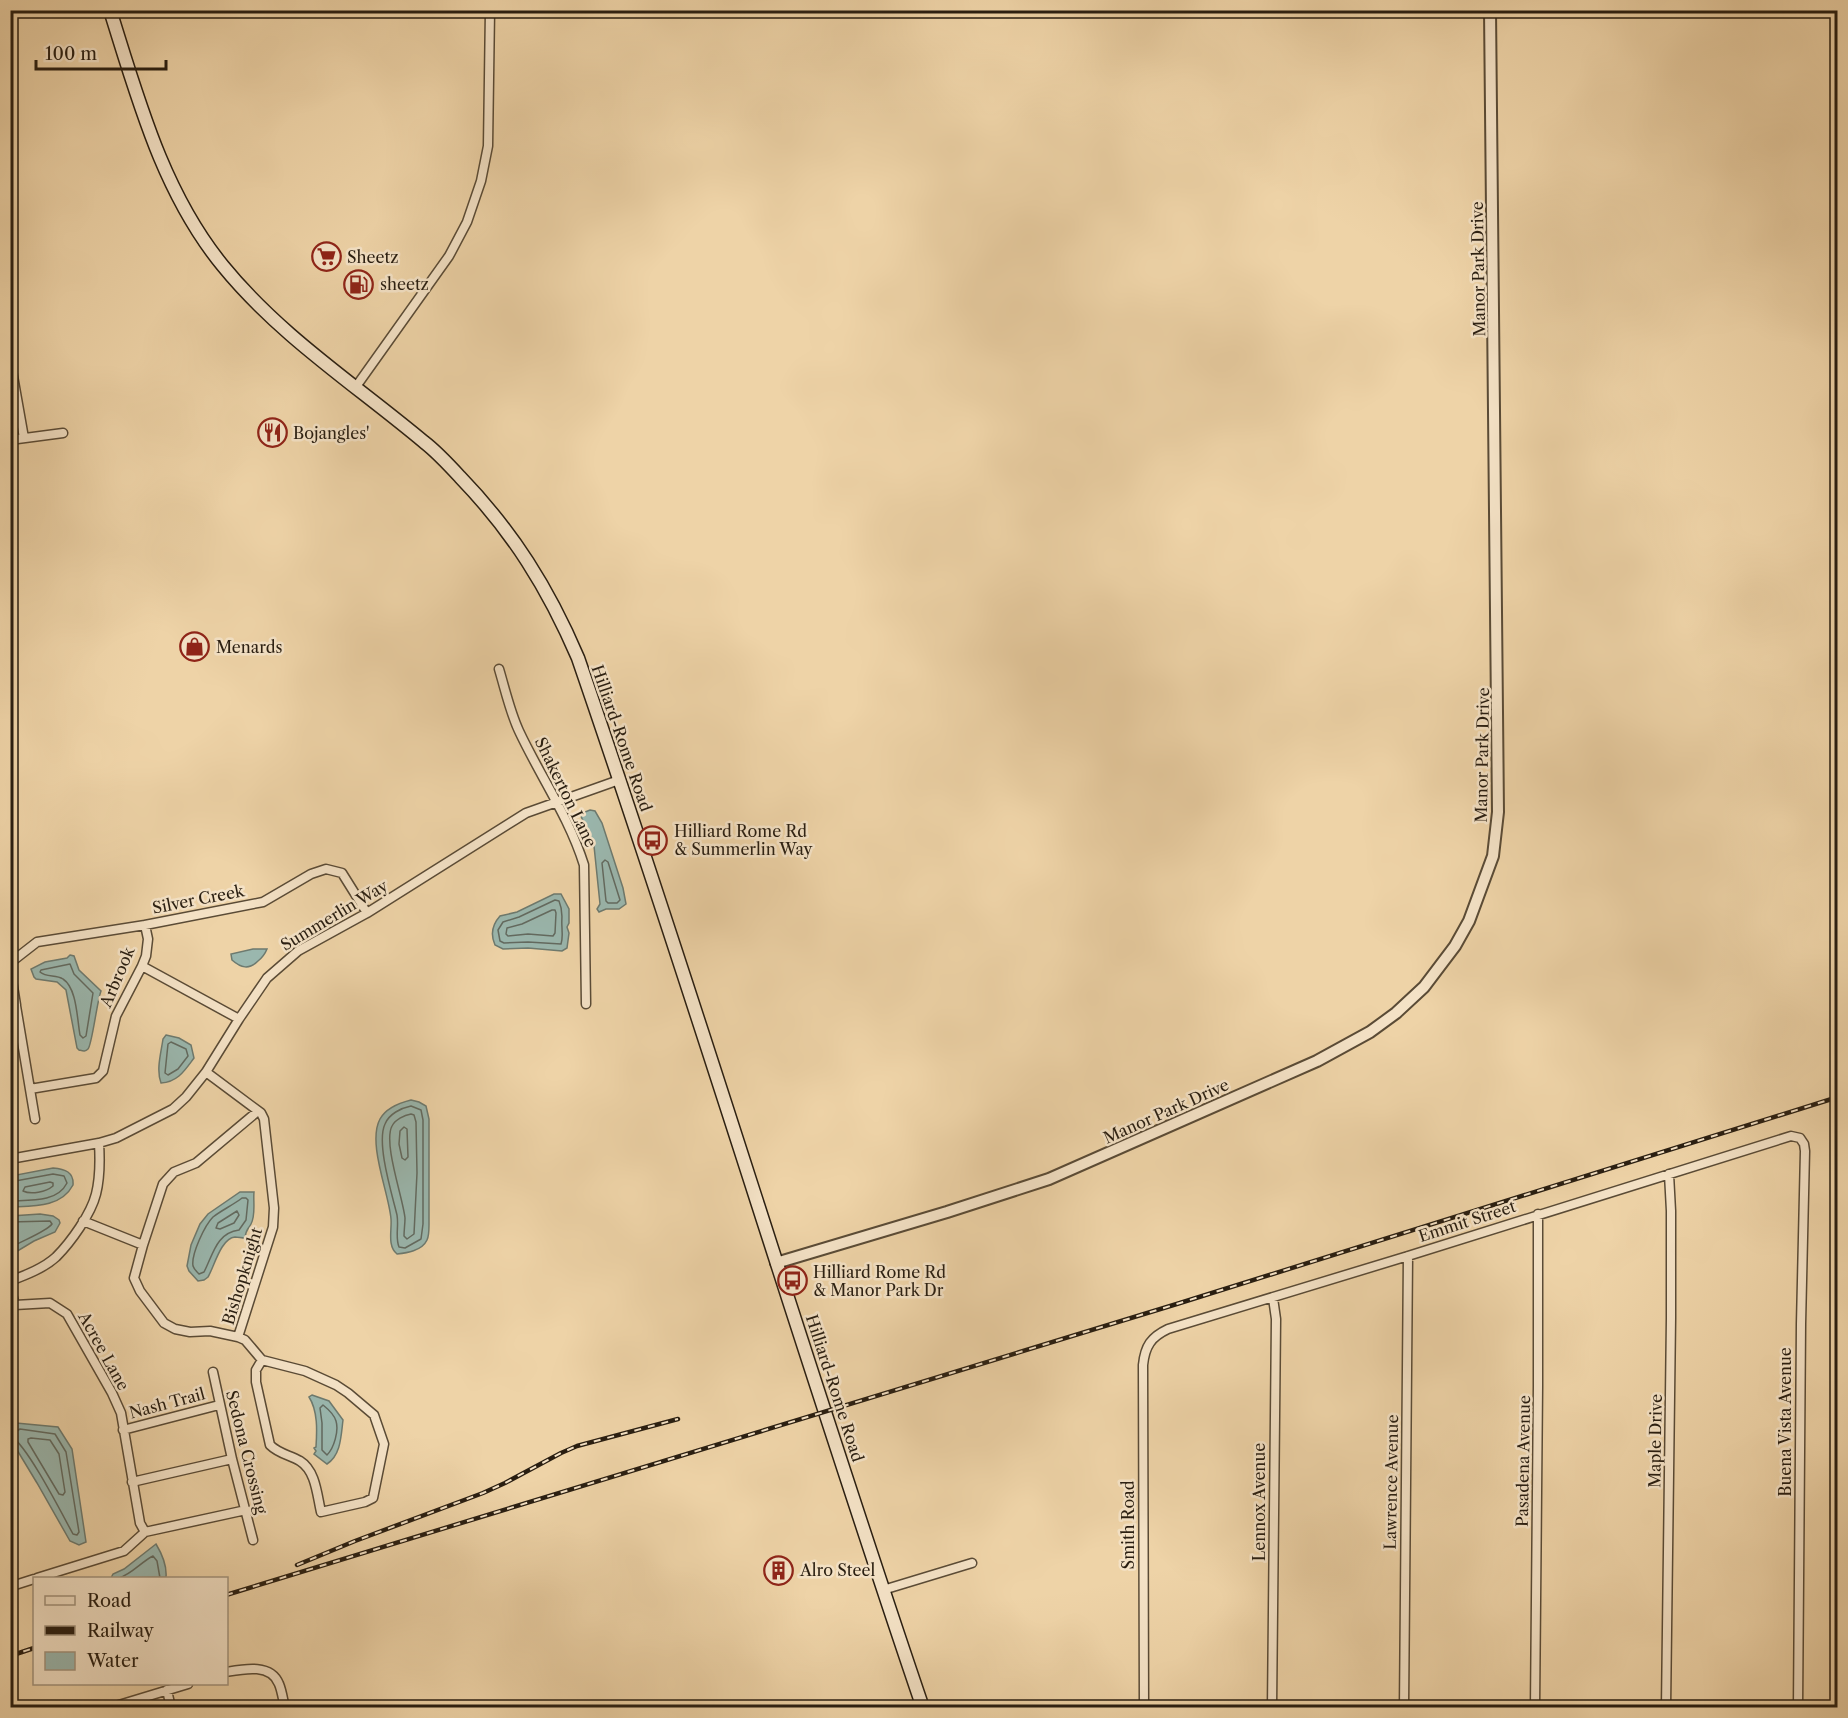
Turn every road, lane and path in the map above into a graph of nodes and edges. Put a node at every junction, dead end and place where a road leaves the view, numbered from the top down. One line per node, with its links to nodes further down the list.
1 (110, 10): 5 (main road, Hilliard-Rome Road)
2 (490, 10): 5 (street)
3 (1490, 10): 32 (street, Manor Park Drive)
4 (10, 359): 7 (street)
5 (355, 388): 10 (main road, Hilliard-Rome Road)
6 (63, 433): 7 (street)
7 (24, 438): 8 (street)
8 (10, 440)
9 (499, 669): 11 (street, Shakerton Lane)
10 (620, 780): 11 (street, Summerlin Way); 32 (main road, Hilliard-Rome Road)
11 (557, 801): 12 (street, Summerlin Way); 18 (street, Shakerton Lane)
12 (367, 913): 13 (street, Silver Creek); 19 (street, Summerlin Way)
13 (145, 925): 14 (street, Silver Creek); 15 (street, Arbrook)
14 (10, 963)
15 (142, 966): 19 (street); 21 (street, Arbrook)
16 (10, 968): 17 (street)
17 (13, 1003): 21 (street)
18 (586, 1004)
19 (239, 1019): 20 (street, Summerlin Way)
20 (206, 1072): 22 (street); 25 (street, Summerlin Way)
21 (30, 1089): 23 (street)
22 (258, 1111): 30 (street); 37 (street, Bishopknight)
23 (35, 1119)
24 (1800, 1138): 27 (street, Emmit Street); 65 (street, Buena Vista Avenue)
25 (99, 1143): 26 (street, Summerlin Way); 29 (street)
26 (10, 1159)
27 (1669, 1174): 28 (street, Emmit Street); 64 (street, Maple Drive)
28 (1538, 1214): 31 (street, Emmit Street); 63 (street, Pasadena Avenue)
29 (83, 1221): 30 (street); 33 (street)
30 (143, 1245): 37 (street)
31 (1408, 1256): 35 (street, Emmit Street); 62 (street, Lawrence Avenue)
32 (776, 1263): 52 (main road, Hilliard-Rome Road)
33 (10, 1281)
34 (10, 1287): 36 (street)
35 (1273, 1298): 38 (street, Emmit Street); 61 (street, Lennox Avenue)
36 (13, 1306): 42 (street, Acree Lane)
37 (238, 1336): 39 (street)
38 (1148, 1344): 60 (street, Smith Road)
39 (262, 1360): 39 (street)
40 (213, 1372): 41 (street, Sedona Crossing)
41 (219, 1405): 42 (street, Nash Trail); 43 (street, Sedona Crossing)
42 (123, 1430): 44 (street, Acree Lane)
43 (232, 1459): 44 (street); 45 (street, Sedona Crossing)
44 (132, 1482): 46 (street, Acree Lane)
45 (246, 1510): 46 (street); 47 (street, Sedona Crossing)
46 (145, 1532): 49 (street)
47 (253, 1540)
48 (972, 1563): 52 (street)
49 (42, 1577)
50 (10, 1579): 51 (street)
51 (33, 1580)
52 (883, 1590): 59 (main road, Hilliard-Rome Road)
53 (228, 1672): 58 (street)
54 (182, 1685): 55 (street)
55 (167, 1690): 56 (street); 57 (street)
56 (109, 1707)
57 (171, 1707)
58 (285, 1707)
59 (923, 1707)
60 (1144, 1707)
61 (1272, 1707)
62 (1404, 1707)
63 (1534, 1707)
64 (1666, 1707)
65 (1798, 1707)

